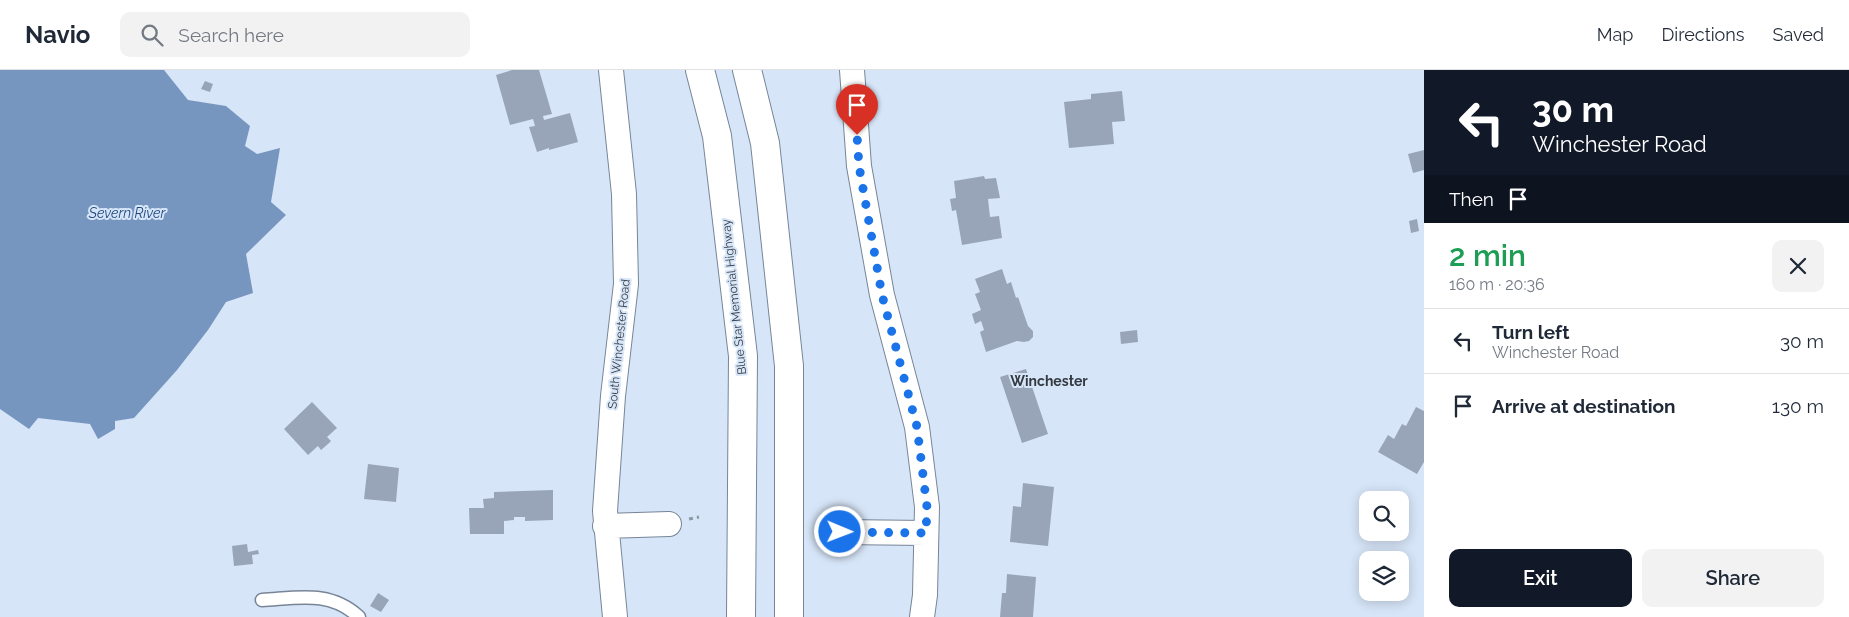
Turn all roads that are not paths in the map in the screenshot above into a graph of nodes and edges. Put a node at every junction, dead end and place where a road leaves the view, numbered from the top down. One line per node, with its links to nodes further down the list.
1 (611, 70): 6 (street, South Winchester Road)
2 (700, 70): 12 (highway, Blue Star Memorial Highway)
3 (747, 70): 13 (highway)
4 (852, 70): 8 (street)
5 (669, 524): 6 (street)
6 (605, 526): 11 (street, South Winchester Road)
7 (840, 532): 8 (street)
8 (926, 533): 14 (street)
9 (262, 600): 10 (lane)
10 (359, 617)
11 (615, 617)
12 (742, 617)
13 (789, 617)
14 (922, 617)

